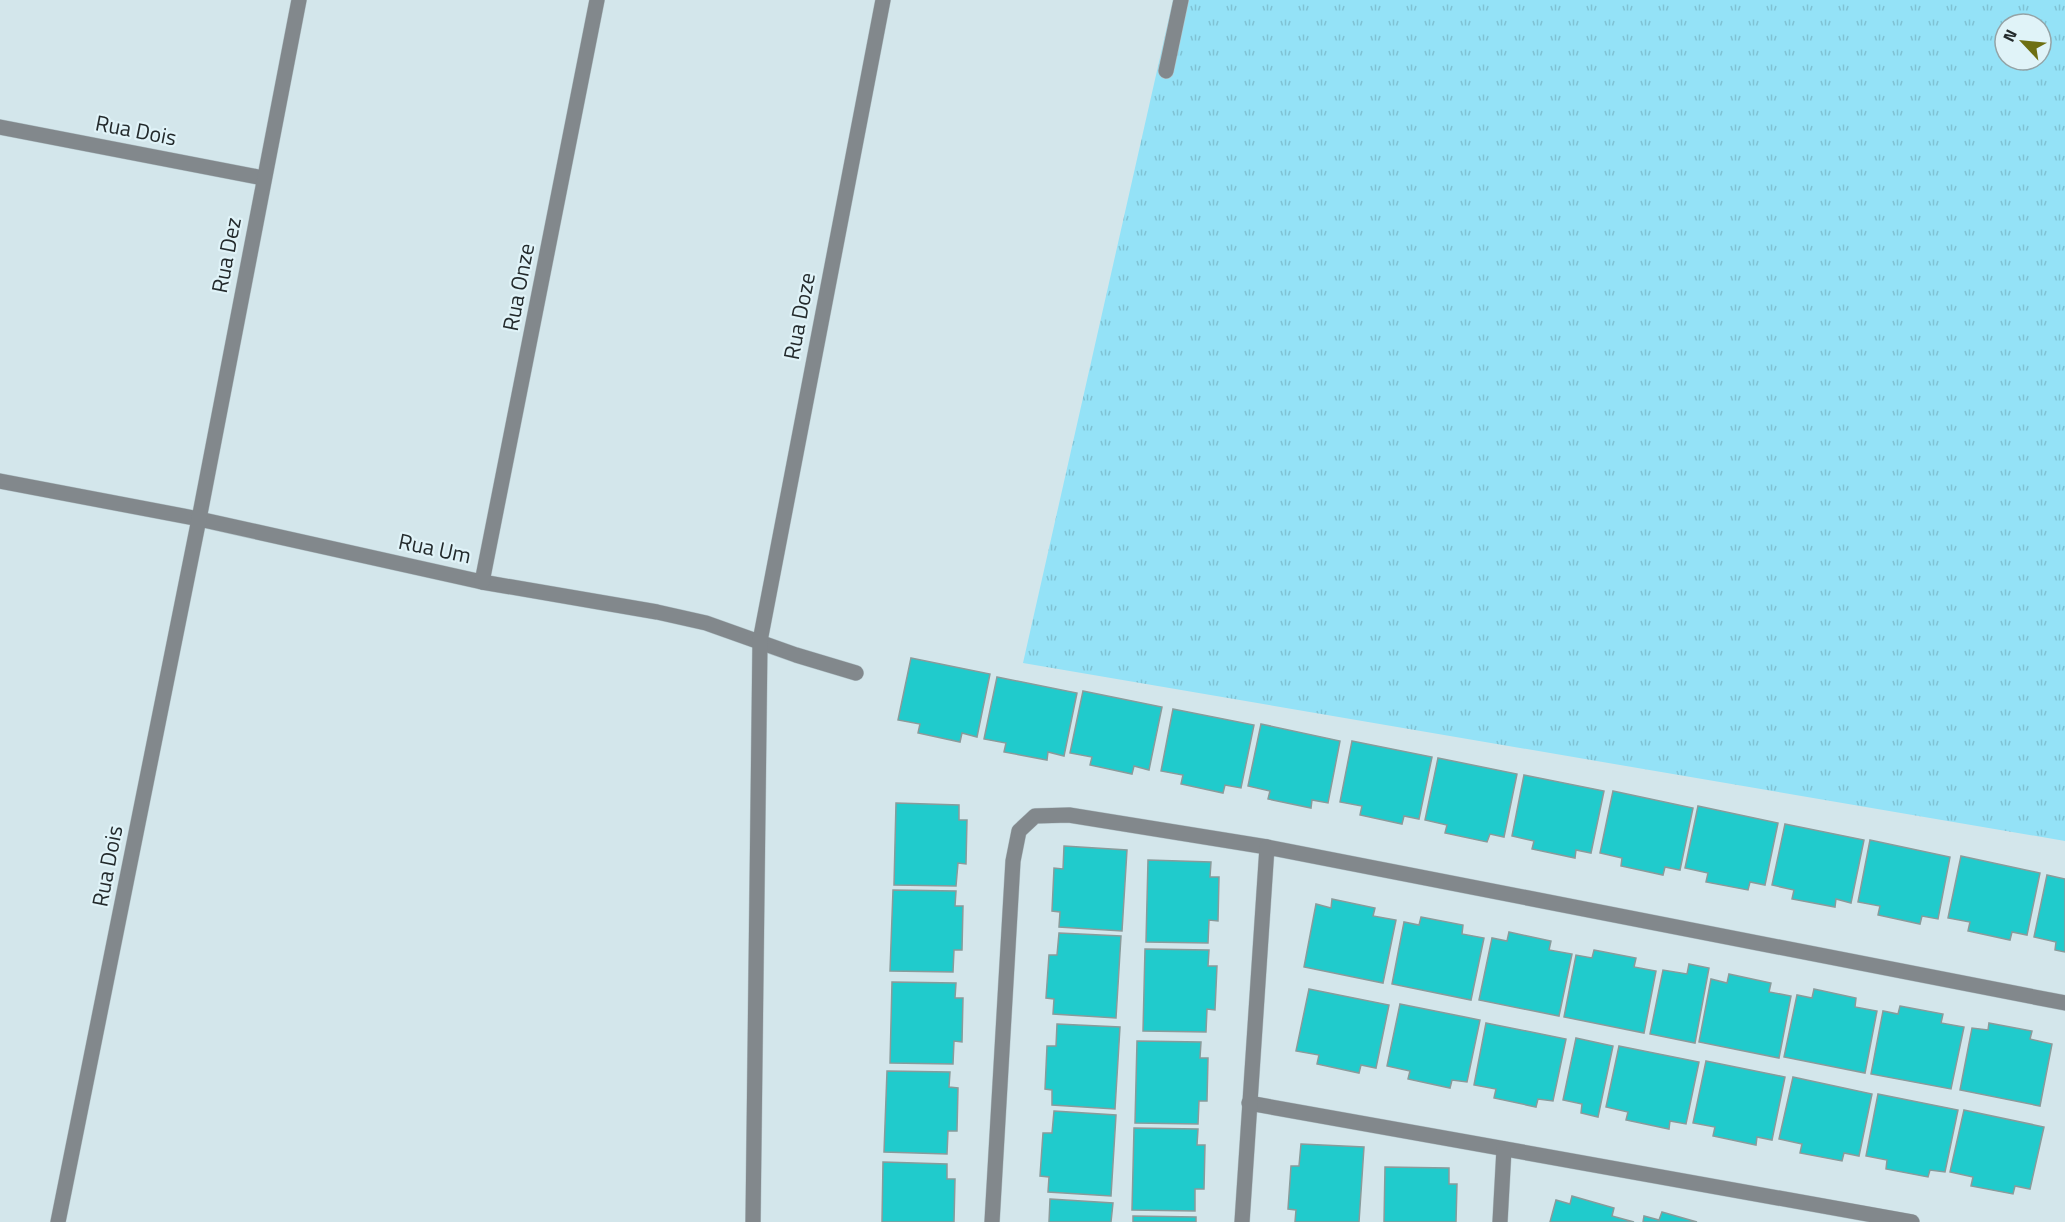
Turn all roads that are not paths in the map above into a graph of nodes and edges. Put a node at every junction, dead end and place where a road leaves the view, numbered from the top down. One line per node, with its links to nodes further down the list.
1 (299, 0): 7 (street, Rua Dez)
2 (597, 0): 10 (street, Rua Onze)
3 (883, 0): 11 (street, Rua Doze)
4 (1181, 0): 5 (street)
5 (1166, 71)
6 (0, 126): 7 (street, Rua Dois)
7 (263, 178): 9 (street, Rua Dez)
8 (0, 481): 9 (street, Rua Um)
9 (199, 519): 10 (street, Rua Um); 18 (street, Rua Dois)
10 (482, 582): 11 (street, Rua Um)
11 (760, 641): 12 (street, Rua Um); 19 (street, Rua Doze)
12 (856, 673)
13 (1267, 847): 14 (street); 15 (street); 20 (street)
14 (2065, 1003)
15 (1249, 1103): 16 (street); 21 (street)
16 (1504, 1149): 17 (street); 22 (street)
17 (1853, 1217): 23 (street)
18 (58, 1222)
19 (753, 1222)
20 (992, 1222)
21 (1242, 1222)
22 (1500, 1222)
23 (1912, 1222)

